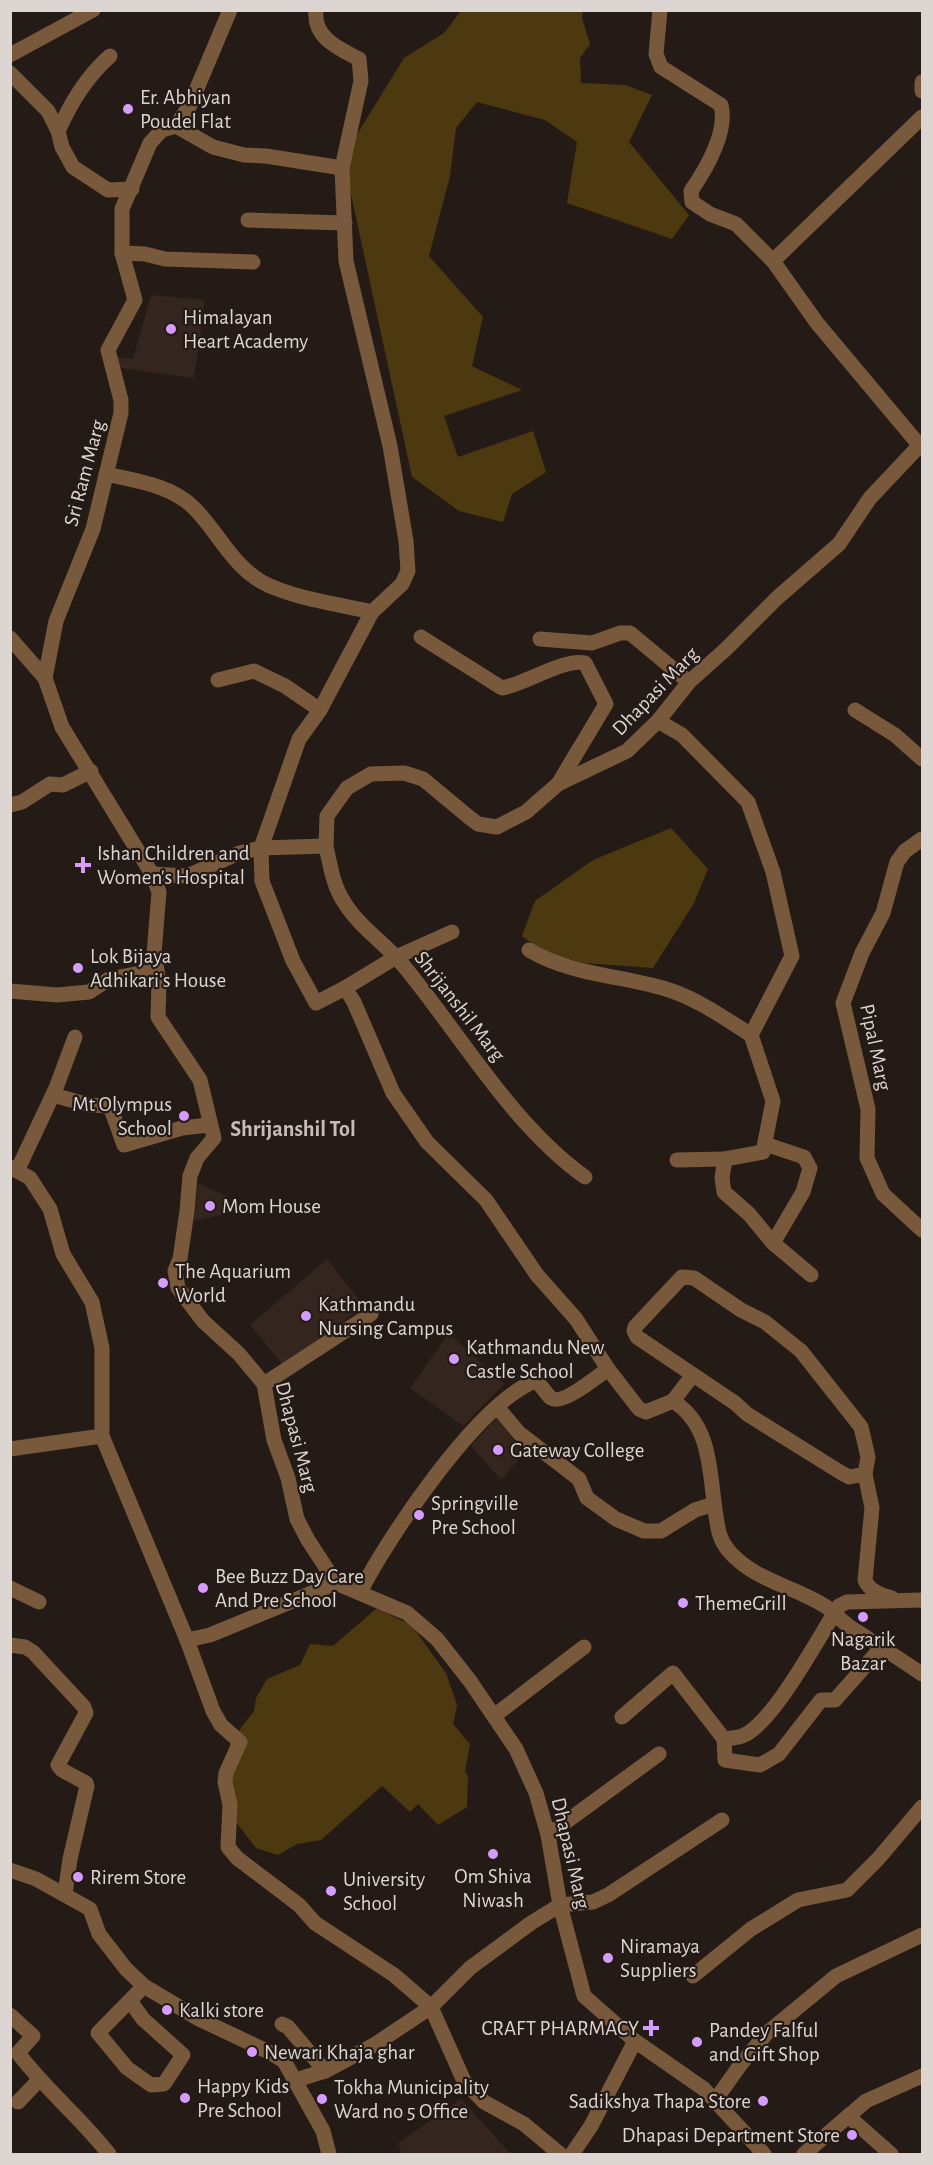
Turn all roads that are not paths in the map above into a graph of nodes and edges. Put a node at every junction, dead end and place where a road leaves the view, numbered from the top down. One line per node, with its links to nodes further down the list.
1 (93, 10): 5 (street)
2 (230, 10): 11 (street)
3 (316, 10): 13 (street)
4 (660, 10): 18 (street)
5 (10, 56)
6 (110, 56): 12 (street)
7 (10, 73): 12 (street)
8 (922, 82): 9 (street)
9 (922, 91)
10 (922, 117): 18 (street)
11 (176, 126): 13 (street); 14 (street, Sri Ram Marg)
12 (58, 131): 14 (street)
13 (342, 168): 16 (street)
14 (132, 189): 17 (street, Sri Ram Marg)
15 (248, 220): 16 (street)
16 (345, 223): 22 (street)
17 (122, 253): 19 (street); 21 (street, Sri Ram Marg)
18 (773, 261): 20 (street)
19 (253, 262)
20 (920, 450): 28 (street, Dhapasi Marg)
21 (106, 474): 22 (street); 26 (street, Sri Ram Marg)
22 (372, 612): 29 (street)
23 (421, 637): 34 (street)
24 (10, 638): 26 (street)
25 (540, 639): 28 (street)
26 (45, 678): 33 (street, Dhapasi Marg)
27 (218, 680): 29 (street)
28 (689, 682): 31 (street, Dhapasi Marg)
29 (320, 710): 38 (street)
30 (855, 710): 32 (street)
31 (658, 721): 34 (street, Dhapasi Marg); 46 (street)
32 (922, 759)
33 (90, 771): 35 (street); 39 (street, Dhapasi Marg)
34 (558, 783): 37 (street, Dhapasi Marg)
35 (10, 805)
36 (922, 839): 55 (street, Pipal Marg)
37 (327, 846): 38 (street); 42 (street, Shrijanshil Marg)
38 (261, 848): 39 (street); 44 (street)
39 (152, 874): 43 (street, Dhapasi Marg)
40 (452, 932): 42 (street)
41 (529, 950): 46 (street)
42 (396, 957): 44 (street); 54 (street, Shrijanshil Marg)
43 (156, 970): 45 (street); 49 (street, Dhapasi Marg)
44 (345, 988): 59 (street)
45 (10, 991)
46 (752, 1035): 50 (street)
47 (75, 1037): 48 (street)
48 (53, 1095): 49 (street); 53 (street)
49 (209, 1125): 61 (street, Dhapasi Marg)
50 (765, 1144): 51 (street); 56 (street)
51 (725, 1159): 52 (street); 56 (street)
52 (677, 1160)
53 (14, 1169): 64 (street)
54 (585, 1177)
55 (922, 1230)
56 (773, 1243): 57 (street)
57 (812, 1275)
58 (371, 1314): 61 (street)
59 (608, 1369): 62 (street); 63 (street)
60 (692, 1376): 62 (street); 66 (street); 66 (street)
61 (264, 1384): 68 (street, Dhapasi Marg)
62 (674, 1401): 67 (street)
63 (498, 1408): 67 (street); 70 (street)
64 (102, 1436): 65 (street); 75 (street)
65 (10, 1449)
66 (865, 1474): 71 (street)
67 (714, 1504): 74 (street)
68 (336, 1583): 70 (street, Dhapasi Marg); 75 (street)
69 (10, 1588): 73 (street)
70 (360, 1592): 80 (street, Dhapasi Marg)
71 (901, 1600): 72 (street); 74 (street)
72 (922, 1600)
73 (39, 1602)
74 (834, 1613): 78 (street); 82 (street)
75 (187, 1640): 94 (street)
76 (10, 1645): 88 (street)
77 (584, 1647): 80 (street)
78 (882, 1647): 79 (street); 82 (street)
79 (922, 1674)
80 (494, 1716): 86 (street, Dhapasi Marg)
81 (622, 1717): 82 (street)
82 (724, 1739)
83 (659, 1754): 86 (street)
84 (922, 1807): 91 (street)
85 (722, 1820): 89 (street)
86 (548, 1835): 89 (street, Dhapasi Marg)
87 (10, 1870): 88 (street)
88 (65, 1894): 92 (street)
89 (560, 1905): 94 (street); 97 (street, Dhapasi Marg)
90 (922, 1935): 102 (street)
91 (693, 1976)
92 (144, 1986): 93 (street); 101 (street)
93 (130, 2001): 93 (street)
94 (431, 2007): 98 (street); 107 (street)
95 (10, 2015): 100 (street)
96 (282, 2024): 98 (street)
97 (635, 2041): 102 (street, Dhapasi Marg); 108 (street)
98 (325, 2071): 101 (street)
99 (922, 2076): 104 (street)
100 (39, 2080): 103 (street); 105 (street)
101 (296, 2080): 106 (street)
102 (716, 2099): 109 (street, Dhapasi Marg)
103 (18, 2102)
104 (848, 2116): 110 (street); 111 (street)
105 (110, 2154)
106 (329, 2154)
107 (560, 2154)
108 (572, 2154)
109 (764, 2154)
110 (804, 2154)
111 (891, 2154)

